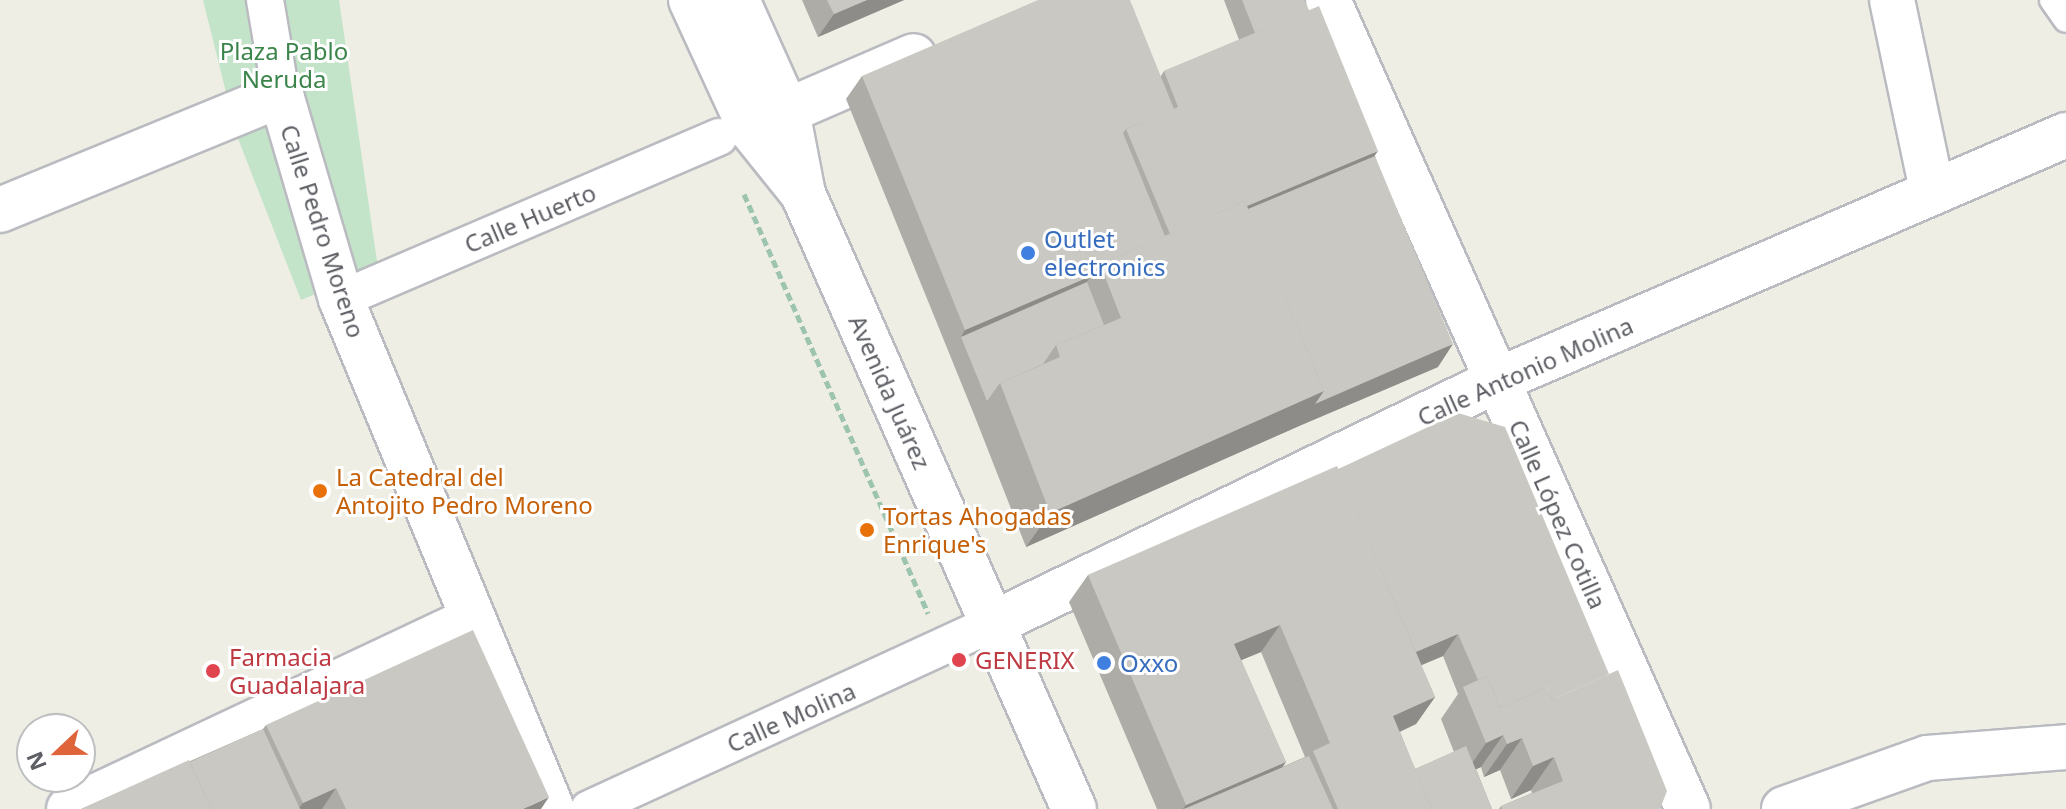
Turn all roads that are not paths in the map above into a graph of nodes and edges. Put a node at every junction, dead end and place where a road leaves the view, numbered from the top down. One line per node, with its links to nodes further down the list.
1 (265, 0): 9 (street, Calle Pedro Moreno)
2 (691, 0): 14 (street, Avenida Juárez)
3 (737, 0): 10 (street, Avenida Juárez)
4 (1328, 0): 17 (street, Calle López Cotilla)
5 (1892, 0): 13 (street)
6 (2052, 0): 7 (lane)
7 (2066, 20)
8 (959, 37): 10 (street)
9 (281, 95): 15 (street); 16 (street, Calle Pedro Moreno)
10 (787, 111): 14 (street, Avenida Juárez)
11 (2066, 135): 13 (street, Calle Antonio Molina)
12 (719, 137): 16 (street, Calle Huerto)
13 (1932, 190): 17 (street, Calle Antonio Molina)
14 (803, 194): 19 (street, Avenida Juárez)
15 (0, 210)
16 (341, 299): 18 (street, Calle Pedro Moreno)
17 (1498, 380): 19 (street, Calle Antonio Molina); 25 (street, Calle López Cotilla)
18 (472, 619): 21 (street); 22 (street, Calle Pedro Moreno)
19 (992, 624): 23 (street, Calle Molina); 24 (street, Avenida Juárez)
20 (2066, 747): 26 (street)
21 (69, 809)
22 (552, 809)
23 (589, 809)
24 (1074, 809)
25 (1688, 809)
26 (1784, 809)

